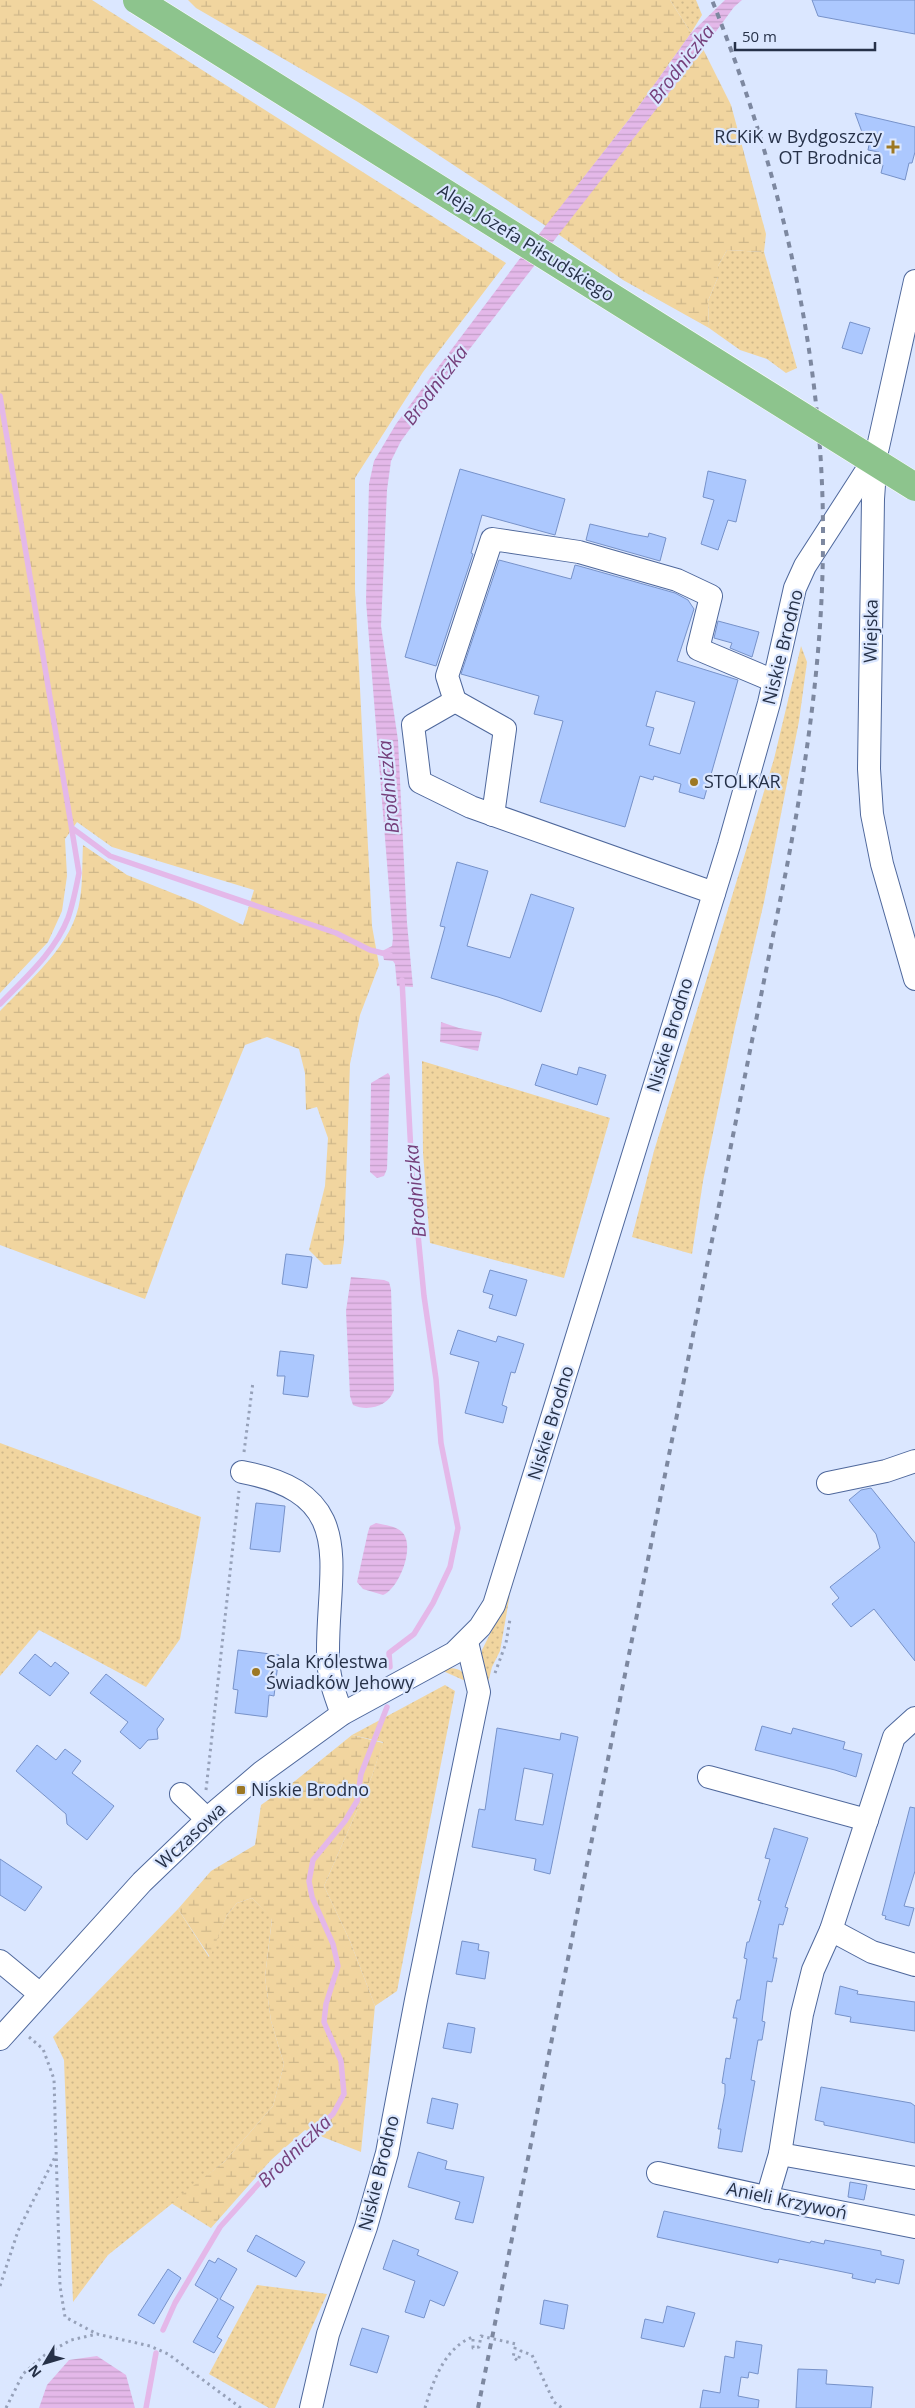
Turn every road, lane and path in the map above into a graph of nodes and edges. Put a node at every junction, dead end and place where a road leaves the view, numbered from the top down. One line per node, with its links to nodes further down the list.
1 (137, 0): 5 (main road, Aleja Józefa Piłsudskiego, bridge)
2 (915, 281): 3 (street, Wiejska)
3 (912, 316): 4 (street, Wiejska)
4 (876, 456): 6 (street, Niskie Brodno); 10 (street, Wiejska)
5 (915, 487)
6 (774, 681): 7 (street); 9 (street, Niskie Brodno)
7 (456, 701): 8 (street); 8 (street)
8 (493, 815): 9 (street)
9 (714, 893): 15 (street, Niskie Brodno)
10 (915, 979)
11 (252, 1382): 13 (path)
12 (915, 1460): 14 (street)
13 (242, 1472): 16 (street); 20 (path)
14 (828, 1483)
15 (467, 1642): 16 (street, Wczasowa); 38 (street, Niskie Brodno)
16 (342, 1714): 20 (street, Wczasowa)
17 (915, 1718): 21 (street)
18 (710, 1777): 21 (street)
19 (181, 1794): 20 (street)
20 (209, 1810): 25 (street, Wczasowa)
21 (866, 1820): 22 (street)
22 (831, 1930): 24 (street); 29 (street)
23 (0, 1961): 25 (street)
24 (915, 1965)
25 (40, 1994): 27 (street, Wczasowa)
26 (33, 2029): 28 (path)
27 (0, 2039)
28 (56, 2154): 34 (path); 35 (path)
29 (780, 2154): 31 (street); 32 (street)
30 (658, 2173): 32 (street, Anieli Krzywoń)
31 (915, 2178)
32 (767, 2198): 33 (street, Anieli Krzywoń)
33 (915, 2227)
34 (0, 2286)
35 (96, 2334): 36 (path); 37 (path)
36 (6, 2408)
37 (241, 2408)
38 (311, 2408)
39 (424, 2408): 40 (path)
40 (562, 2408)

